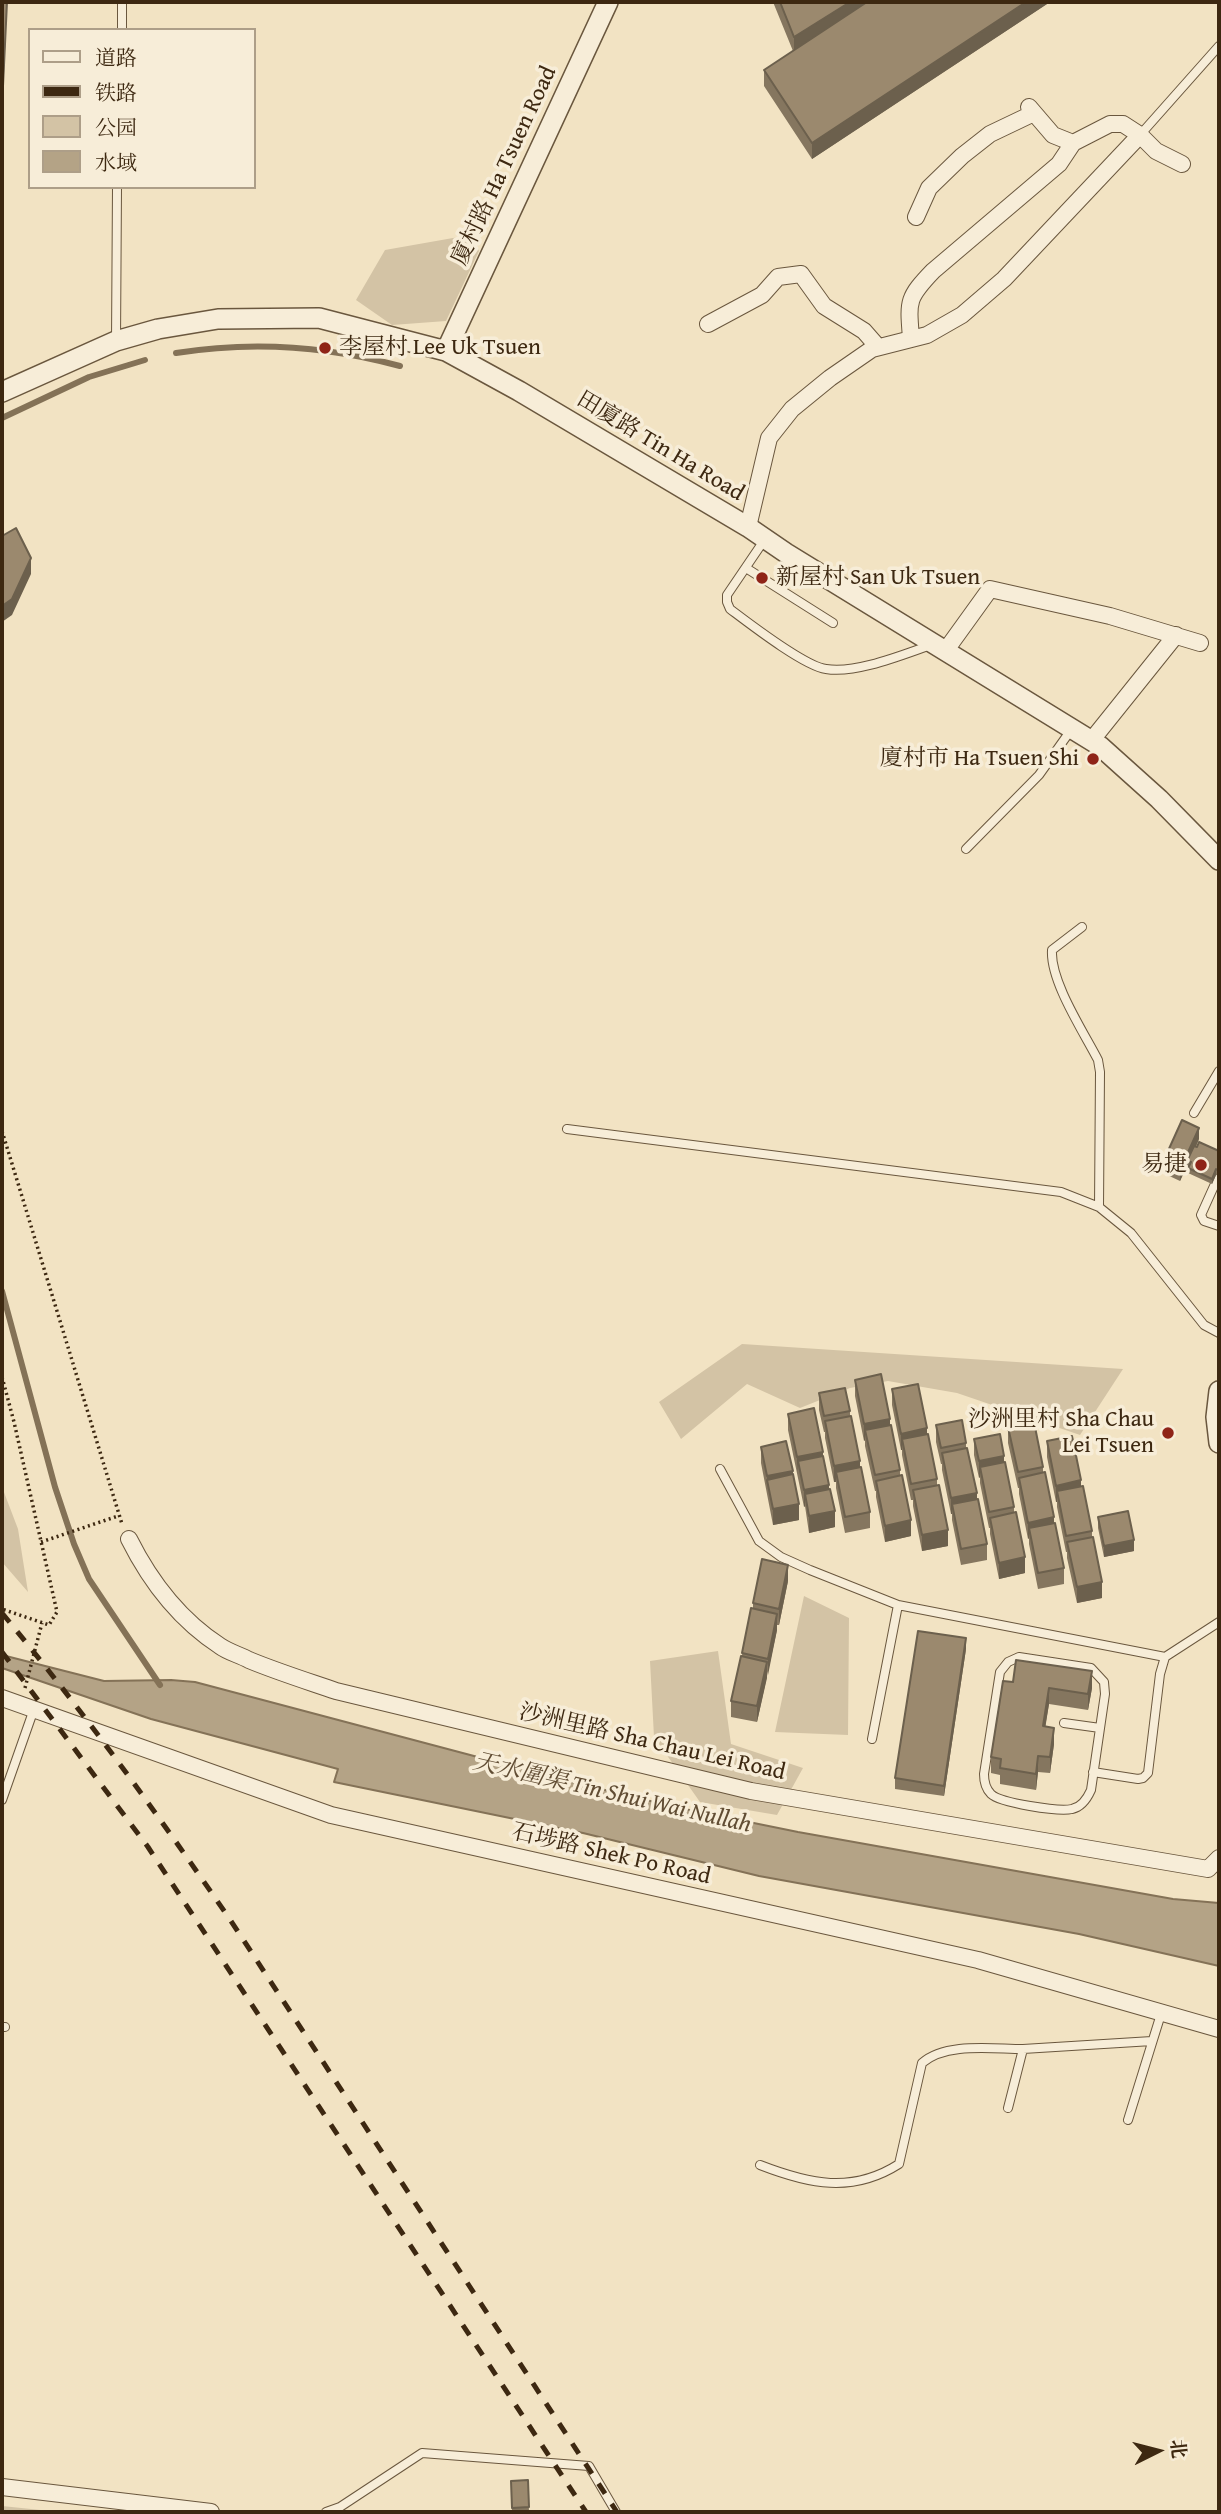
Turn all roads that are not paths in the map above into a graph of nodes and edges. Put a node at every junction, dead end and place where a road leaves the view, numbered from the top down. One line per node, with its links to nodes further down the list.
1 (122, 2): 3 (lane)
2 (608, 2): 14 (street, 廈村路 Ha Tsuen Road)
3 (122, 28)
4 (1219, 46): 5 (lane)
5 (1140, 135): 6 (street); 7 (street); 11 (street)
6 (1073, 143): 9 (street); 11 (street)
7 (1182, 164)
8 (117, 189): 12 (lane)
9 (916, 217)
10 (708, 324): 13 (street)
11 (911, 338): 13 (street)
12 (116, 341): 14 (street, 田廈路 Tin Ha Road); 15 (street, 田廈路 Tin Ha Road)
13 (878, 347): 16 (street)
14 (446, 351): 16 (street, 田廈路 Tin Ha Road)
15 (2, 391)
16 (748, 527): 17 (street, 田廈路 Tin Ha Road)
17 (765, 539): 18 (lane); 22 (street, 田廈路 Tin Ha Road)
18 (746, 568): 19 (lane); 22 (lane)
19 (833, 623)
20 (1176, 635): 21 (street); 22 (street); 24 (street)
21 (1200, 643)
22 (941, 647): 23 (street, 田廈路 Tin Ha Road)
23 (1073, 728): 24 (street, 田廈路 Tin Ha Road); 25 (lane)
24 (1091, 741): 26 (street, 田廈路 Tin Ha Road)
25 (966, 849)
26 (1219, 860)
27 (1082, 927): 32 (lane)
28 (1219, 1071): 29 (lane)
29 (1194, 1113)
30 (567, 1129): 32 (lane)
31 (1219, 1175): 33 (lane)
32 (1099, 1207): 34 (lane)
33 (1219, 1226)
34 (1219, 1333)
35 (1219, 1391): 36 (street)
36 (1219, 1443)
37 (720, 1469): 39 (lane)
38 (129, 1539): 49 (street, 沙洲里路 Sha Chau Lei Road)
39 (898, 1605): 41 (lane); 46 (lane)
40 (1219, 1622): 41 (lane)
41 (1164, 1657): 47 (lane)
42 (2, 1698): 43 (street, 石埗路 Shek Po Road)
43 (27, 1707): 48 (lane); 50 (street, 石埗路 Shek Po Road)
44 (1064, 1723): 45 (lane)
45 (1100, 1728): 47 (lane); 47 (lane)
46 (872, 1739)
47 (1093, 1772)
48 (2, 1800)
49 (1219, 1858)
50 (1161, 2014): 51 (street, 石埗路 Shek Po Road); 52 (lane)
51 (1219, 2029)
52 (1152, 2041): 53 (lane); 55 (lane)
53 (1023, 2049): 54 (lane); 56 (lane)
54 (1008, 2108)
55 (1128, 2120)
56 (760, 2165)
57 (2, 2487): 58 (street)
58 (211, 2512)
59 (326, 2512): 60 (lane)
60 (616, 2512)

